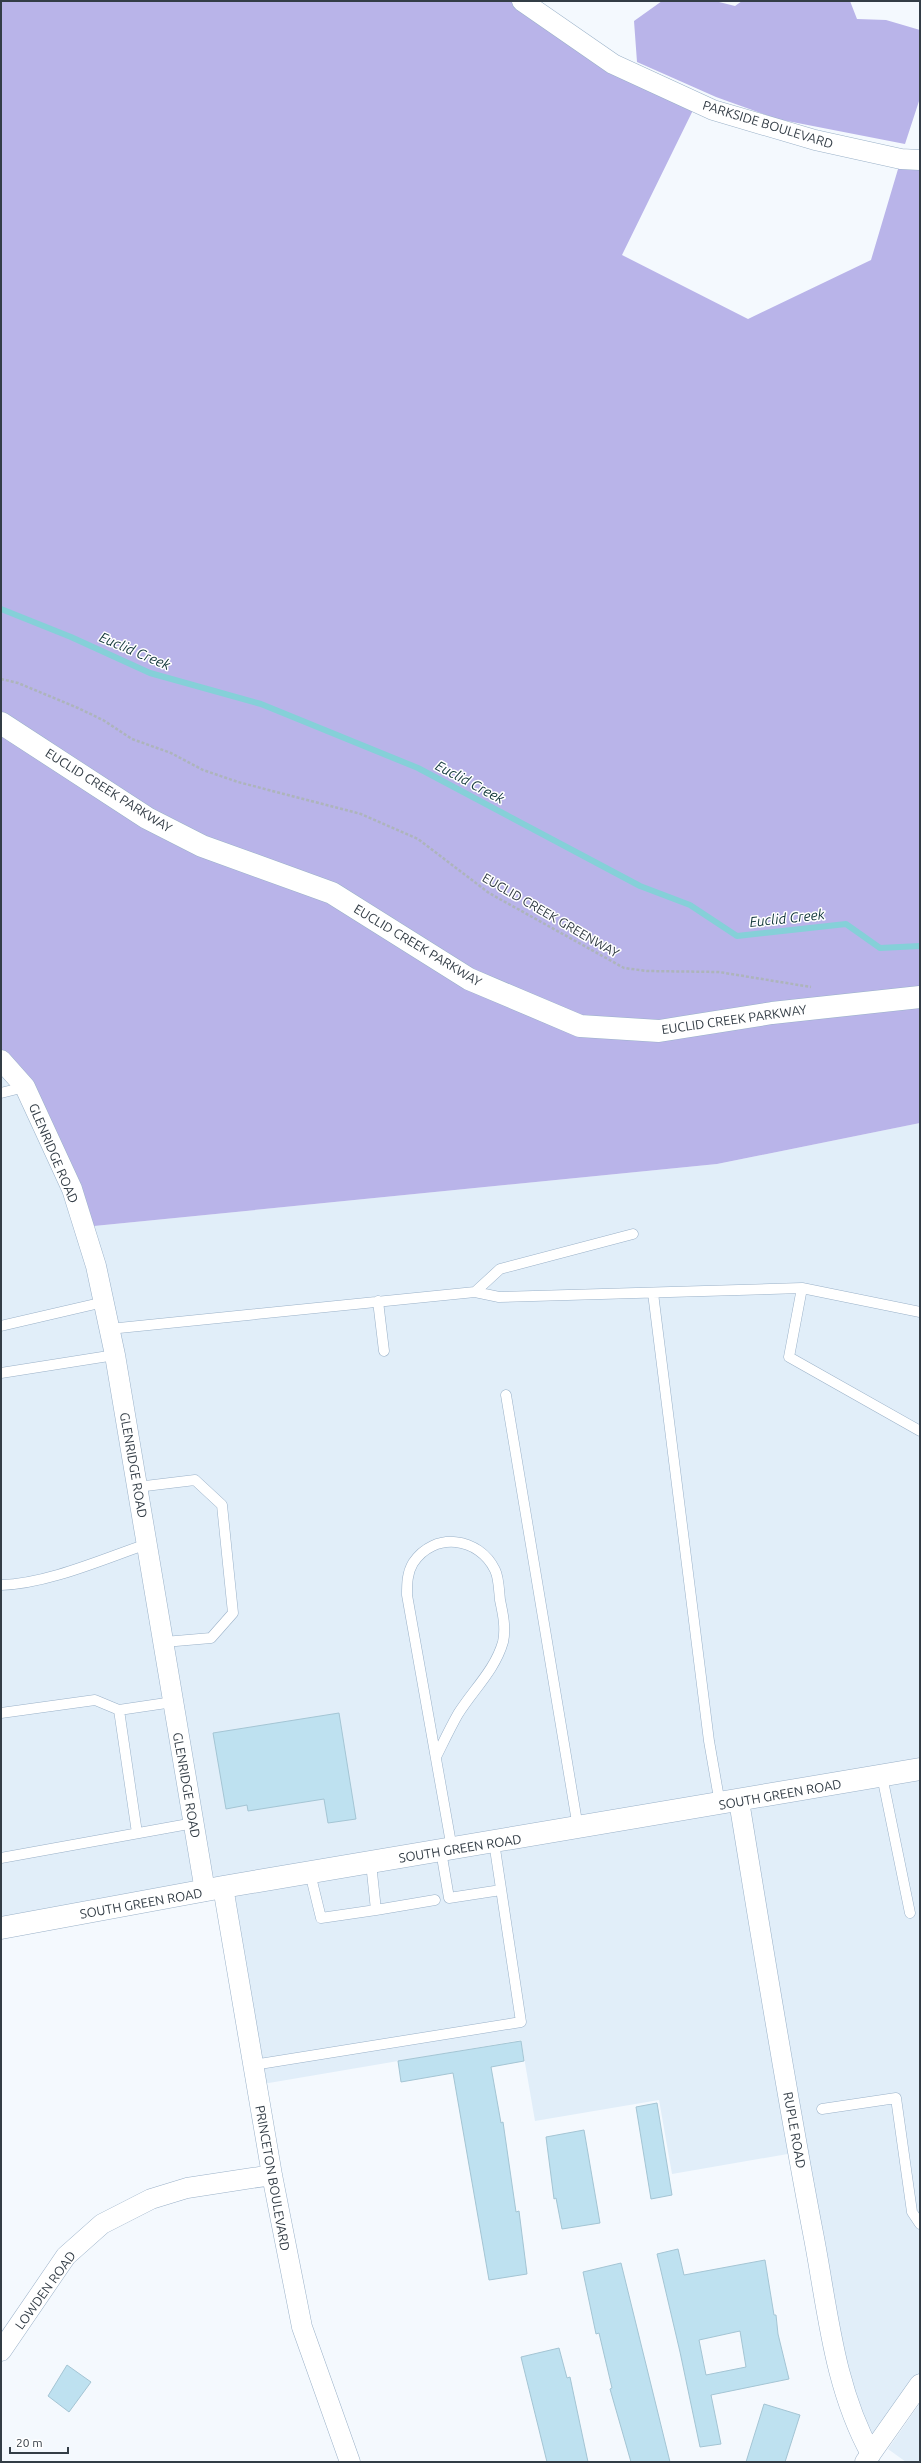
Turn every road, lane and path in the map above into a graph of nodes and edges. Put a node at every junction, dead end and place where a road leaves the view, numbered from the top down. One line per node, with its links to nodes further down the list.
1 (522, 1): 2 (street, PARKSIDE BOULEVARD)
2 (920, 160)
3 (1, 679): 5 (path, EUCLID CREEK GREENWAY)
4 (1, 723): 6 (street, EUCLID CREEK PARKWAY)
5 (813, 987)
6 (920, 997)
7 (1, 1060): 8 (street, GLENRIDGE ROAD)
8 (25, 1087): 9 (lane); 15 (street, GLENRIDGE ROAD)
9 (1, 1093)
10 (633, 1234): 12 (lane)
11 (802, 1288): 13 (lane); 16 (lane); 23 (lane)
12 (475, 1292): 13 (lane); 14 (lane)
13 (653, 1293): 34 (lane)
14 (378, 1301): 18 (lane); 19 (lane)
15 (104, 1302): 17 (lane); 18 (street, GLENRIDGE ROAD)
16 (920, 1312)
17 (1, 1326)
18 (109, 1329): 20 (street, GLENRIDGE ROAD)
19 (384, 1351)
20 (115, 1355): 21 (lane); 24 (street, GLENRIDGE ROAD)
21 (1, 1373)
22 (506, 1395): 36 (lane)
23 (920, 1431)
24 (137, 1487): 25 (street, GLENRIDGE ROAD); 27 (lane)
25 (147, 1544): 26 (lane); 27 (street, GLENRIDGE ROAD)
26 (1, 1585)
27 (164, 1642): 28 (street, GLENRIDGE ROAD)
28 (174, 1702): 29 (lane); 35 (street, GLENRIDGE ROAD)
29 (119, 1710): 30 (lane); 37 (lane)
30 (1, 1713)
31 (436, 1757): 31 (lane); 39 (lane)
32 (920, 1769): 33 (street, SOUTH GREEN ROAD)
33 (882, 1776): 34 (street, SOUTH GREEN ROAD); 47 (lane)
34 (730, 1803): 36 (street, SOUTH GREEN ROAD); 55 (street, RUPLE ROAD)
35 (194, 1823): 37 (lane); 43 (street, GLENRIDGE ROAD)
36 (578, 1828): 38 (street, SOUTH GREEN ROAD)
37 (137, 1833): 40 (lane)
38 (494, 1842): 39 (street, SOUTH GREEN ROAD); 44 (lane)
39 (446, 1850): 41 (street, SOUTH GREEN ROAD); 44 (lane)
40 (1, 1858)
41 (371, 1863): 42 (street, SOUTH GREEN ROAD); 46 (lane)
42 (310, 1873): 43 (street, SOUTH GREEN ROAD); 46 (lane)
43 (214, 1889): 48 (street, SOUTH GREEN ROAD); 49 (street, PRINCETON BOULEVARD)
44 (501, 1890): 49 (lane)
45 (435, 1900): 46 (lane)
46 (376, 1910)
47 (910, 1912)
48 (1, 1928)
49 (253, 2065): 51 (street, PRINCETON BOULEVARD)
50 (822, 2109): 52 (lane)
51 (272, 2175): 53 (street, LOWDEN ROAD); 56 (street, PRINCETON BOULEVARD)
52 (920, 2224)
53 (1, 2351)
54 (920, 2384): 55 (street)
55 (868, 2458)
56 (350, 2462)

